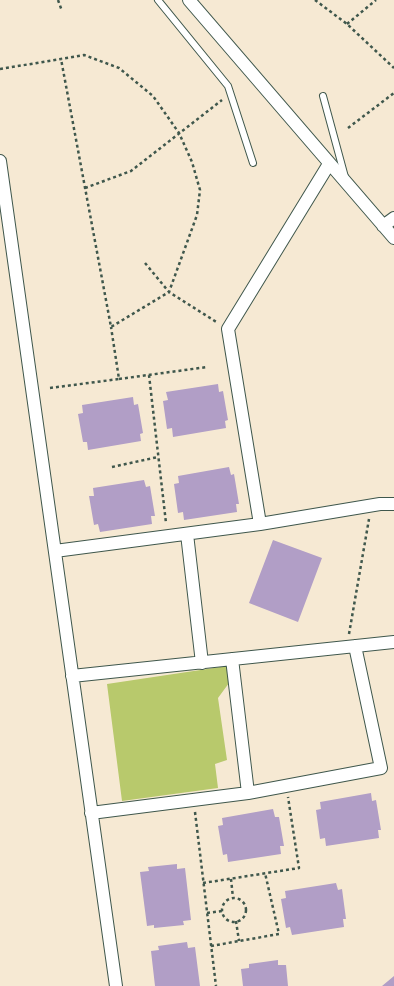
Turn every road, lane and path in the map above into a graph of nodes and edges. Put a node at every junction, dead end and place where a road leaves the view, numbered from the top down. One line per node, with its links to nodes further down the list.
1 (58, 0): 6 (path)
2 (158, 0): 11 (lane)
3 (189, 0): 18 (street)
4 (315, 0): 7 (path)
5 (376, 0): 7 (path)
6 (62, 12)
7 (347, 24): 10 (path)
8 (61, 59): 9 (path); 15 (path); 20 (path)
9 (0, 68)
10 (394, 68)
11 (230, 93): 15 (path); 17 (lane)
12 (394, 93): 14 (path)
13 (323, 96): 19 (lane)
14 (348, 128)
15 (179, 133): 20 (path); 25 (path)
16 (0, 161): 39 (street)
17 (253, 163)
18 (329, 164): 19 (street); 27 (street)
19 (347, 185): 22 (street)
20 (85, 188): 26 (path)
21 (394, 218): 22 (street)
22 (383, 226): 23 (street)
23 (394, 238)
24 (145, 263): 25 (path)
25 (169, 292): 26 (path); 27 (path)
26 (111, 327): 30 (path)
27 (228, 329): 36 (street)
28 (207, 367): 29 (path)
29 (149, 375): 30 (path); 32 (path)
30 (119, 379): 31 (path)
31 (50, 388)
32 (158, 457): 33 (path); 38 (path)
33 (112, 467)
34 (394, 504): 35 (street)
35 (371, 505): 36 (street); 41 (path)
36 (260, 524): 37 (street)
37 (187, 534): 38 (street); 43 (street)
38 (168, 536): 39 (street)
39 (55, 551): 44 (street)
40 (394, 642): 41 (street)
41 (351, 646): 42 (street); 45 (street)
42 (232, 659): 43 (street); 46 (street)
43 (202, 662): 44 (street)
44 (72, 676): 48 (street)
45 (286, 786): 46 (street); 49 (path)
46 (248, 793): 47 (street)
47 (193, 800): 48 (street); 51 (path)
48 (91, 813): 58 (street)
49 (265, 873): 50 (path); 56 (path)
50 (231, 878): 51 (path); 52 (path)
51 (203, 883): 54 (path)
52 (233, 898): 53 (path); 55 (path)
53 (222, 911): 54 (path); 55 (path)
54 (207, 913): 57 (path)
55 (236, 921): 56 (path)
56 (239, 941): 57 (path)
57 (211, 946): 59 (path)
58 (116, 986)
59 (216, 986)

